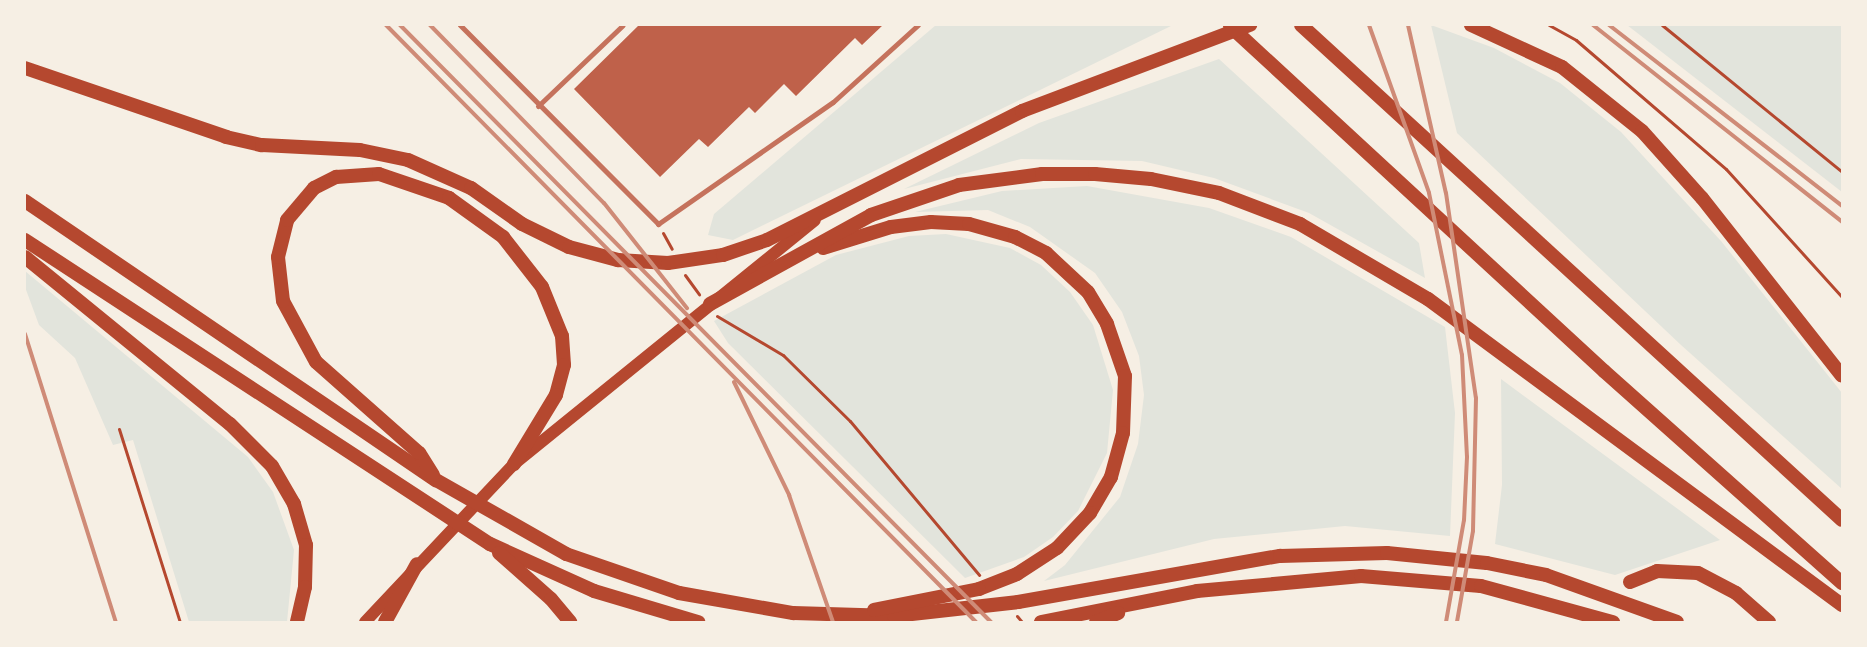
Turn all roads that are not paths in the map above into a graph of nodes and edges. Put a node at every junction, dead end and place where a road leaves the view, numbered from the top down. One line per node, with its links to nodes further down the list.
1 (460, 25): 9 (street)
2 (623, 25): 9 (street)
3 (918, 25): 9 (street)
4 (1230, 25): 23 (highway)
5 (1250, 25): 11 (highway)
6 (1300, 25): 19 (highway)
7 (1471, 25): 16 (highway)
8 (25, 68): 11 (highway)
9 (538, 106)
10 (25, 201): 18 (highway)
11 (820, 216): 15 (highway)
12 (25, 240): 20 (highway)
13 (25, 257): 27 (highway)
14 (774, 268): 15 (highway); 25 (highway); 26 (highway)
15 (708, 305): 17 (highway)
16 (1842, 376)
17 (514, 464): 18 (highway); 21 (highway)
18 (436, 480): 26 (highway)
19 (1842, 520)
20 (490, 544): 30 (highway); 31 (highway)
21 (417, 564): 28 (highway); 29 (highway)
22 (1630, 582): 36 (highway)
23 (1842, 583)
24 (1151, 600): 32 (highway); 33 (highway); 34 (highway)
25 (1842, 605)
26 (843, 615): 35 (highway)
27 (297, 622)
28 (365, 622)
29 (385, 622)
30 (570, 622)
31 (698, 622)
32 (1041, 622)
33 (1096, 622)
34 (1612, 622)
35 (1677, 622)
36 (1769, 622)

